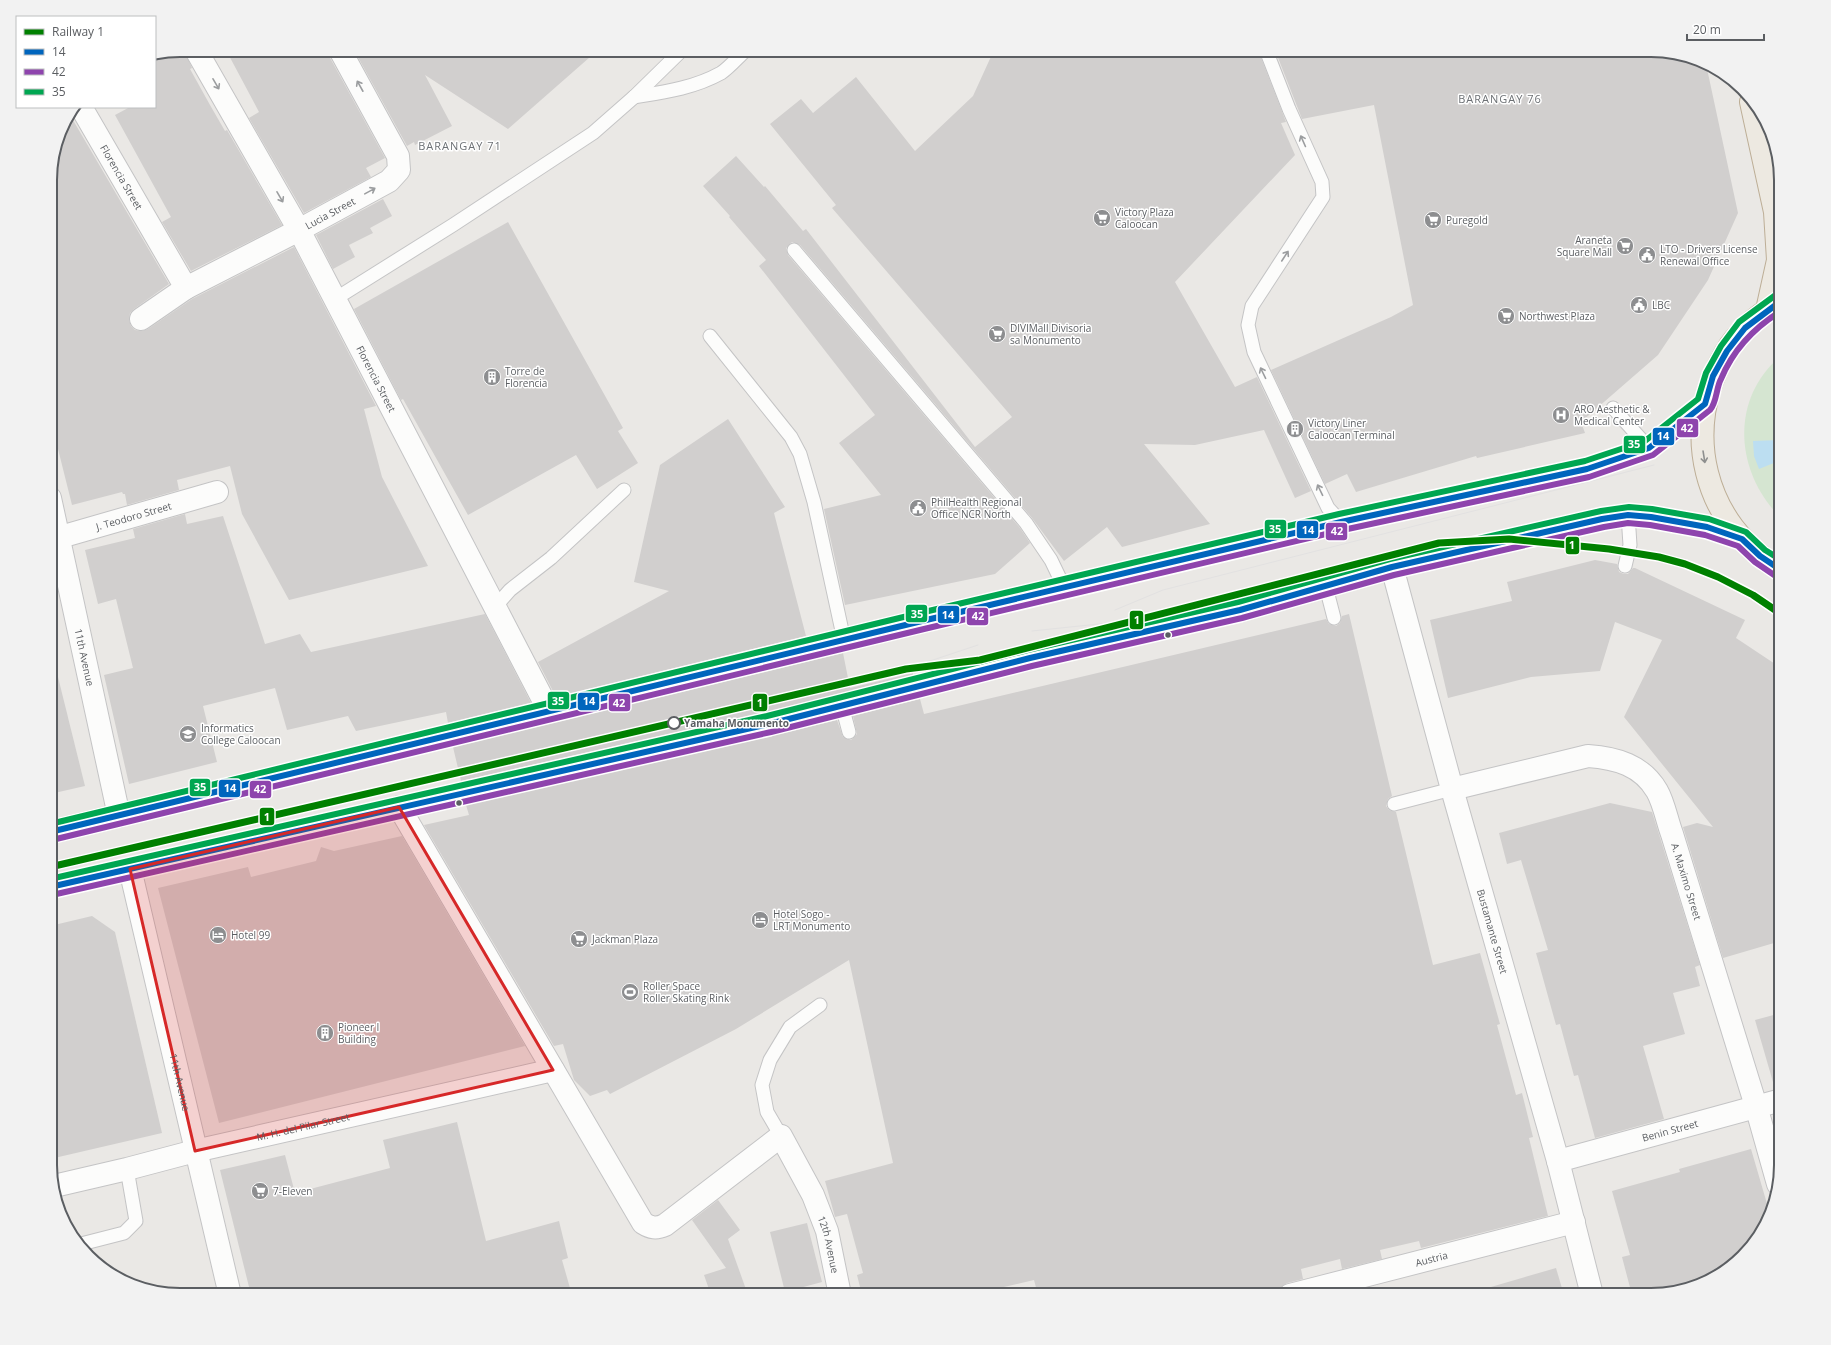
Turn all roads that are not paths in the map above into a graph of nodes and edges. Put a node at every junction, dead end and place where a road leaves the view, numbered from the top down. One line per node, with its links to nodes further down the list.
1 (200, 57): 10 (street, Florencia Street, one-way to 10)
2 (344, 57): 10 (street, Lucia Street, one-way to 2)
3 (675, 57): 6 (lane)
4 (738, 57): 6 (lane)
5 (1269, 57): 23 (lane, one-way to 5)
6 (634, 97): 13 (lane)
7 (82, 108): 12 (street, Florencia Street)
8 (1753, 113): 9 (highway)
9 (1774, 203)
10 (299, 230): 12 (street, Lucia Street); 13 (street, Florencia Street)
11 (794, 250): 30 (lane)
12 (186, 288): 15 (street, Lucia Street)
13 (335, 299): 32 (street, Florencia Street)
14 (1774, 305): 17 (highway)
15 (141, 320)
16 (710, 336): 34 (lane)
17 (1705, 404): 19 (main road); 25 (highway, one-way to 25)
18 (1613, 408): 19 (lane)
19 (1649, 448): 23 (main road)
20 (624, 490): 32 (lane)
21 (217, 492): 24 (street, J. Teodoro Street)
22 (1628, 515): 25 (main road); 28 (lane); 29 (main road)
23 (1341, 522): 30 (main road)
24 (57, 538)
25 (1742, 539): 27 (highway)
26 (57, 548): 41 (street, 11th Avenue)
27 (1774, 565)
28 (1625, 566)
29 (1392, 568): 31 (main road); 38 (street, Bustamante Street)
30 (1064, 587): 34 (main road)
31 (1326, 587): 33 (lane); 35 (main road)
32 (495, 607): 36 (street, Florencia Street)
33 (1334, 618)
34 (844, 640): 36 (main road)
35 (842, 706): 37 (lane); 40 (main road)
36 (549, 711): 41 (main road)
37 (849, 732)
38 (1452, 789): 39 (lane); 48 (street, A. Maximo Street); 51 (street, Bustamante Street)
39 (1394, 804)
40 (399, 807): 43 (main road); 46 (street)
41 (118, 816): 42 (main road)
42 (57, 830)
43 (130, 869): 44 (main road); 50 (street, 11th Avenue)
44 (57, 885)
45 (820, 1005): 49 (lane)
46 (553, 1070): 49 (street); 50 (street, M. H. del Pilar Street)
47 (1774, 1102): 48 (street, Benin Street)
48 (1756, 1106): 51 (street, Benin Street); 53 (street, A. Maximo Street)
49 (781, 1136): 58 (street, 12th Avenue)
50 (195, 1151): 52 (street, M. H. del Pilar Street); 57 (street, 11th Avenue)
51 (1558, 1161): 55 (street, Bustamante Street)
52 (128, 1169): 54 (street, M. H. del Pilar Street); 56 (lane)
53 (1774, 1169)
54 (58, 1185)
55 (1574, 1222): 59 (street, Austria); 60 (street, Bustamante Street)
56 (85, 1243)
57 (228, 1288)
58 (838, 1288)
59 (1317, 1288)
60 (1590, 1288)

